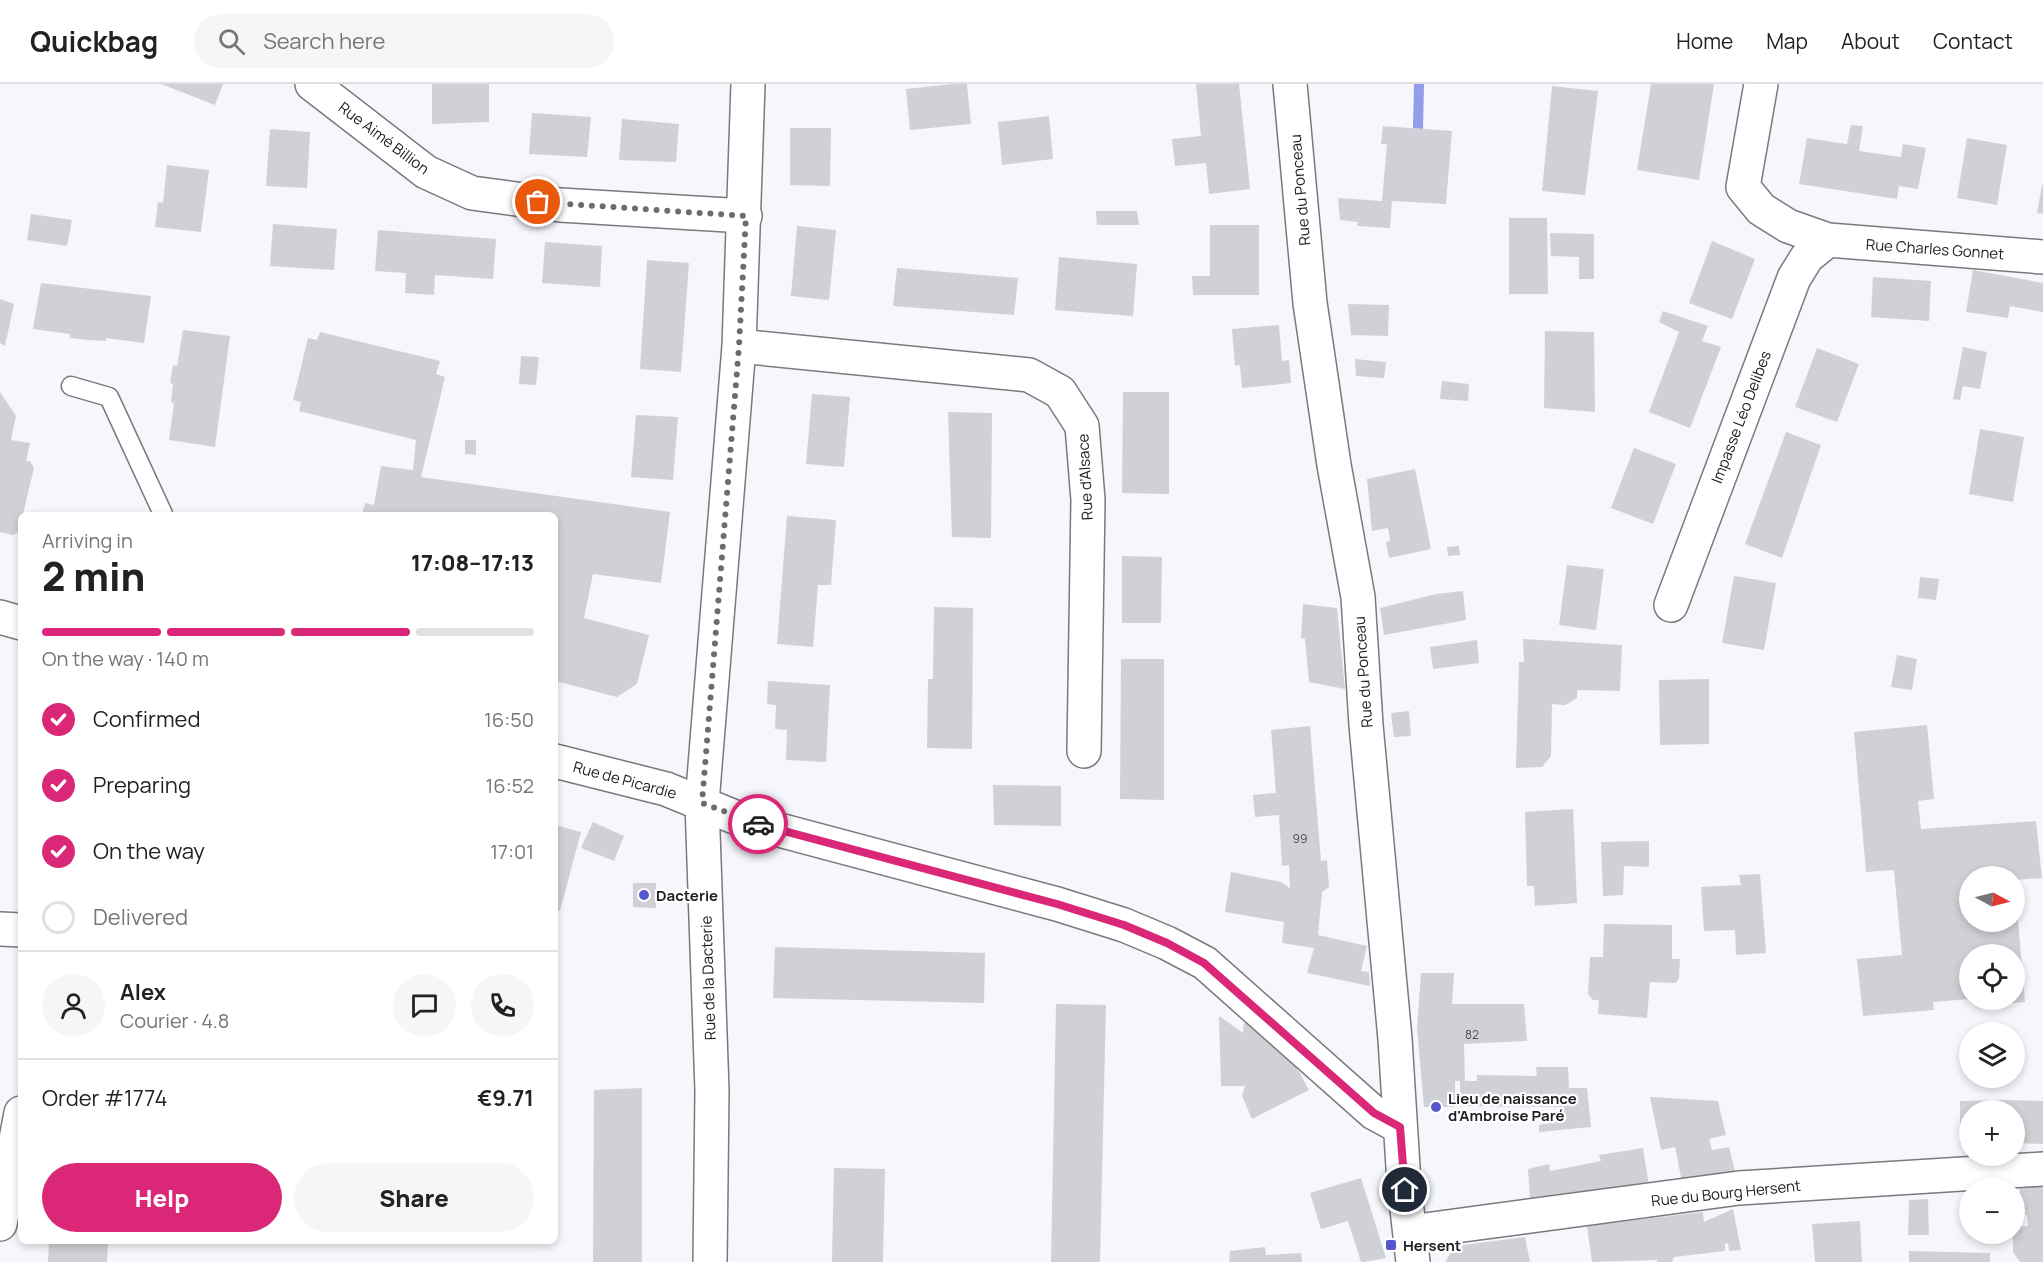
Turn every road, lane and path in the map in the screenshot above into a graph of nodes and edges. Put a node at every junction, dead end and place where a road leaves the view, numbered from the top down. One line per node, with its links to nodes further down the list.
1 (312, 84): 5 (street, Rue Aimé Billion)
2 (748, 84): 5 (street, Rue de la Dacterie)
3 (1290, 84): 19 (street, Rue du Ponceau)
4 (1761, 84): 6 (street, Rue Charles Gonnet)
5 (746, 216): 8 (street, Rue de la Dacterie)
6 (1828, 240): 7 (street, Rue Charles Gonnet); 11 (street, Impasse Léo Delibes)
7 (2043, 257)
8 (739, 346): 14 (street, Rue d'Alsace); 16 (street, Rue de la Dacterie)
9 (71, 386): 10 (lane)
10 (162, 512)
11 (1671, 604)
12 (0, 617): 13 (street)
13 (18, 622)
14 (1084, 751)
15 (558, 763): 16 (street, Rue de Picardie)
16 (702, 803): 19 (street, Rue de Picardie); 24 (street, Rue de la Dacterie)
17 (0, 929): 18 (street)
18 (18, 930)
19 (1400, 1127): 23 (street, Rue du Ponceau)
20 (18, 1129): 22 (street)
21 (2043, 1169): 23 (street, Rue du Bourg Hersent)
22 (0, 1224)
23 (1412, 1247)
24 (710, 1262)

